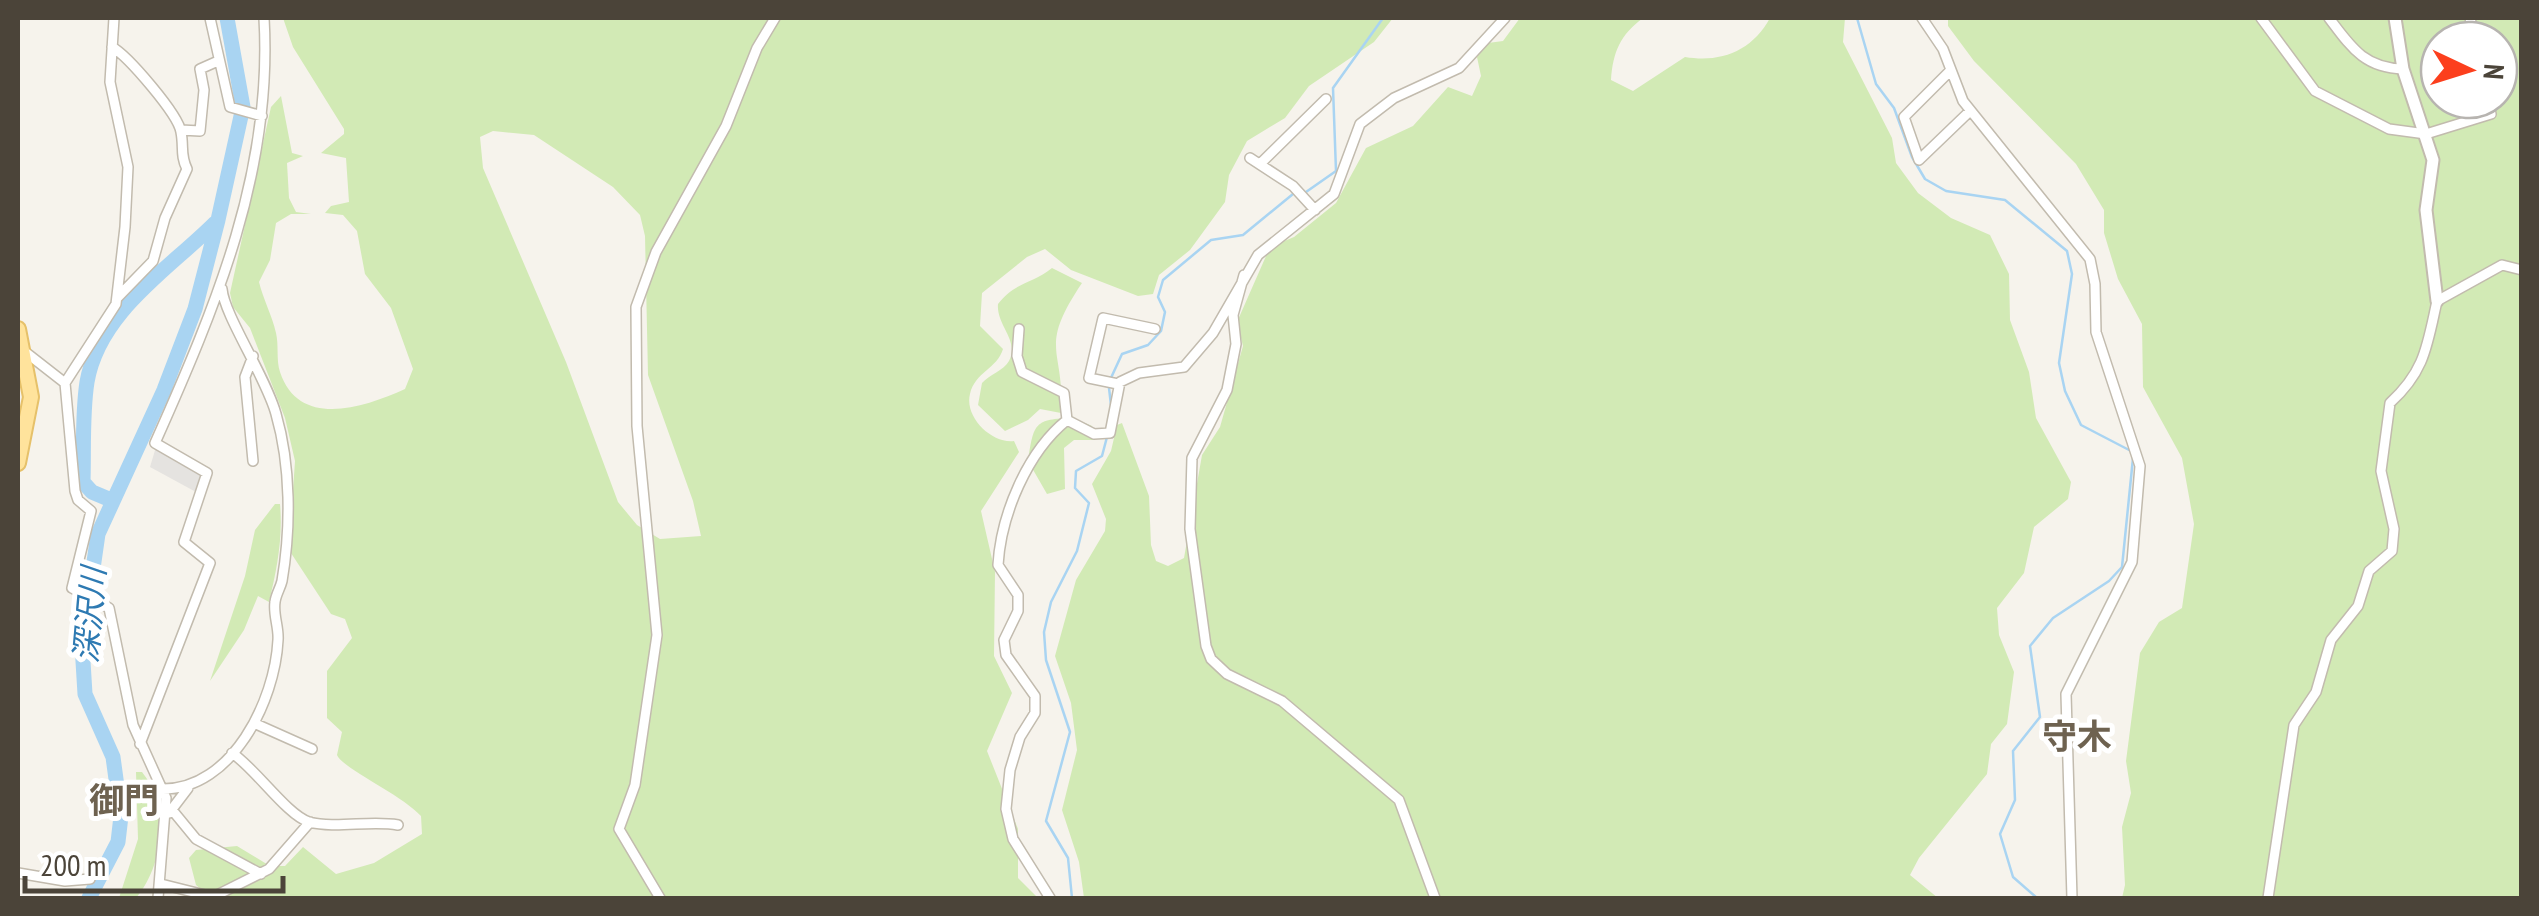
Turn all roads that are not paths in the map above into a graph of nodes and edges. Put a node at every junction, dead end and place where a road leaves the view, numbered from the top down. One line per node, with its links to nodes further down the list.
1 (114, 18): 10 (street)
2 (210, 18): 11 (street)
3 (264, 18): 18 (street)
4 (775, 18): 52 (street)
5 (1506, 18): 22 (street)
6 (1922, 18): 13 (street)
7 (2261, 18): 21 (street)
8 (2329, 18): 12 (street)
9 (2394, 18): 12 (street)
10 (112, 47): 20 (street); 26 (street)
11 (218, 61): 14 (street); 16 (street)
12 (2403, 68): 21 (street)
13 (1951, 70): 17 (street); 17 (street)
14 (203, 98): 16 (street); 20 (street)
15 (1326, 99): 22 (street)
16 (231, 104): 18 (street)
17 (1970, 111): 55 (street)
18 (260, 116): 25 (street)
19 (2472, 120): 21 (street)
20 (180, 130): 26 (street)
21 (2426, 134): 27 (street)
22 (1315, 210): 24 (street)
23 (2522, 270): 27 (street)
24 (1244, 274): 33 (street); 54 (street)
25 (222, 289): 32 (street); 39 (street)
26 (118, 297): 34 (street)
27 (2437, 301): 56 (street)
28 (18, 328): 31 (main road)
29 (1019, 329): 35 (street)
30 (1155, 329): 33 (street)
31 (24, 351): 34 (street); 37 (main road)
32 (253, 356): 36 (street); 38 (street)
33 (1113, 382): 35 (street)
34 (65, 383): 39 (street)
35 (1066, 420): 53 (street)
36 (254, 461)
37 (18, 463)
38 (256, 724): 40 (street); 41 (street)
39 (140, 744): 43 (street)
40 (312, 750)
41 (232, 753): 42 (street); 45 (street)
42 (188, 788): 43 (street); 44 (street)
43 (164, 790): 44 (street)
44 (170, 812): 48 (street); 50 (street)
45 (310, 822): 46 (street); 48 (street)
46 (398, 825)
47 (18, 873): 49 (street)
48 (260, 874): 50 (street)
49 (90, 879)
50 (161, 884): 51 (street)
51 (158, 898)
52 (660, 898)
53 (1050, 898)
54 (1436, 898)
55 (2072, 898)
56 (2268, 898)

